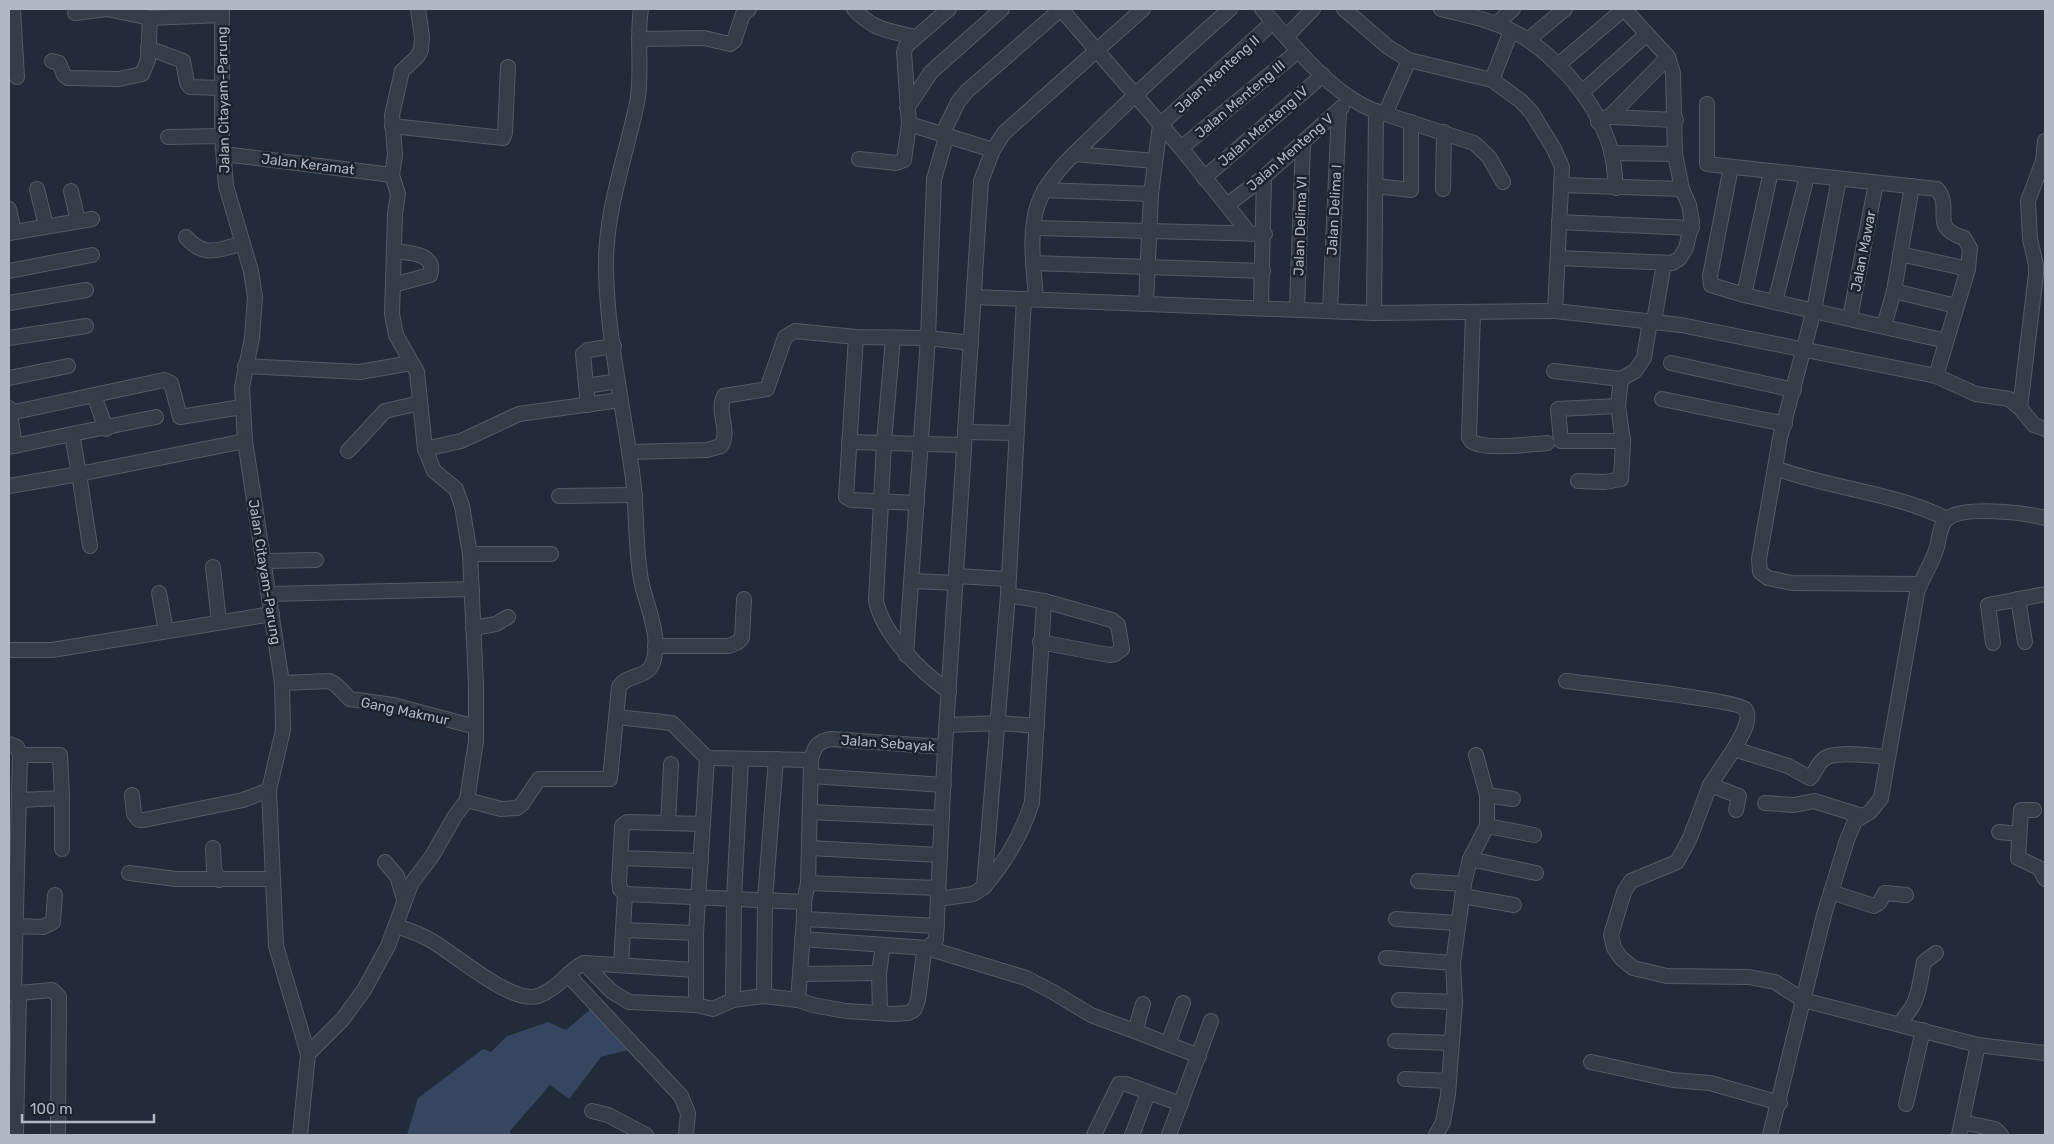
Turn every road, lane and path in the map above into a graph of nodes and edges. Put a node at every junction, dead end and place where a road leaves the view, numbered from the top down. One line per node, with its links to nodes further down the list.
1 (13, 9): 39 (street)
2 (418, 9): 55 (street)
3 (642, 9): 28 (street)
4 (749, 9): 28 (street)
5 (854, 9): 27 (street)
6 (948, 9): 27 (street)
7 (1002, 9): 46 (street)
8 (1061, 9): 31 (street); 59 (street)
9 (1143, 9): 31 (street)
10 (1230, 9): 42 (street)
11 (1262, 9): 22 (street)
12 (1313, 9): 26 (street)
13 (1344, 9): 35 (street)
14 (1441, 9): 18 (street)
15 (1513, 9): 23 (street)
16 (1565, 9): 29 (street)
17 (1624, 9): 25 (street); 36 (street)
18 (1458, 11): 23 (street)
19 (222, 12): 21 (street); 41 (street, Jalan Citayam-Parung)
20 (75, 13): 21 (street)
21 (150, 18): 30 (street)
22 (1273, 22): 26 (street); 54 (street, Jalan Menteng II)
23 (1496, 24): 24 (street)
24 (1511, 31): 29 (street); 40 (street)
25 (1647, 34): 33 (street); 43 (street)
26 (1287, 36): 32 (street)
27 (916, 37): 46 (street)
28 (639, 39): 140 (street)
29 (1529, 39): 36 (street)
30 (148, 48): 34 (street); 41 (street)
31 (1097, 50): 42 (street); 63 (street)
32 (1298, 50): 38 (street); 62 (street, Jalan Menteng III)
33 (1668, 57): 49 (street); 50 (street)
34 (52, 60)
35 (1410, 60): 40 (street); 48 (street)
36 (1558, 65): 43 (street)
37 (508, 67): 55 (street)
38 (1323, 75): 44 (street); 75 (street, Jalan Menteng IV)
39 (17, 77)
40 (1492, 80): 80 (street)
41 (222, 88): 58 (street, Jalan Citayam-Parung)
42 (1137, 92): 54 (street); 66 (street)
43 (1582, 92): 52 (street)
44 (1350, 96): 47 (street, Jalan Menteng V); 48 (street)
45 (1707, 104): 70 (street)
46 (907, 108): 53 (street)
47 (1339, 110): 61 (street, Jalan Menteng V); 125 (street, Jalan Delima I)
48 (1380, 113): 51 (street); 79 (street)
49 (1611, 115): 50 (street); 52 (street)
50 (1676, 120): 67 (street)
51 (1411, 122): 56 (street); 79 (street)
52 (1598, 122): 64 (street)
53 (909, 124): 59 (street); 68 (street)
54 (1160, 125): 62 (street); 69 (street)
55 (392, 126): 72 (street)
56 (1444, 132): 77 (street); 84 (street)
57 (168, 136): 58 (street)
58 (222, 136): 65 (street, Jalan Citayam-Parung)
59 (946, 136): 63 (street); 137 (street)
60 (2045, 141): 105 (street)
61 (1303, 143): 74 (street, Jalan Menteng V); 124 (street, Jalan Delima VI)
62 (1181, 148): 75 (street)
63 (993, 150): 117 (street)
64 (1612, 153): 67 (street); 82 (street)
65 (224, 154): 72 (street, Jalan Keramat); 101 (street, Jalan Citayam-Parung)
66 (1074, 154): 69 (street); 86 (street)
67 (1675, 154): 85 (street)
68 (860, 159)
69 (1155, 161): 88 (street)
70 (1731, 167): 71 (street); 116 (street)
71 (1771, 171): 73 (street); 116 (street)
72 (392, 175): 102 (street)
73 (1807, 176): 76 (street); 119 (street)
74 (1264, 177): 89 (street, Jalan Menteng V); 99 (street)
75 (1204, 178): 89 (street)
76 (1839, 179): 78 (street); 126 (street)
77 (1503, 182)
78 (1876, 183): 81 (street); 130 (street, Jalan Mawar)
79 (1375, 186): 128 (street)
80 (1561, 186): 82 (street); 93 (street)
81 (1912, 186): 103 (street); 110 (street)
82 (1616, 188): 85 (street)
83 (37, 189): 94 (street)
84 (1443, 189)
85 (1682, 189): 96 (street)
86 (1044, 190): 88 (street); 95 (street)
87 (71, 191): 92 (street)
88 (1151, 194): 97 (street)
89 (1227, 205): 99 (street)
90 (9, 209): 98 (street)
91 (92, 219): 92 (street)
92 (78, 221): 94 (street)
93 (1559, 222): 96 (street); 106 (street)
94 (46, 226): 98 (street)
95 (1034, 228): 97 (street); 107 (street)
96 (1692, 228): 108 (street)
97 (1150, 232): 99 (street); 109 (street)
98 (11, 233)
99 (1257, 234): 112 (street)
100 (186, 237): 101 (street)
101 (241, 244): 145 (street, Jalan Citayam-Parung)
102 (394, 251): 113 (street); 113 (street)
103 (1900, 254): 110 (street); 115 (street)
104 (92, 255): 111 (street)
105 (2039, 255): 160 (street)
106 (1559, 258): 108 (street); 127 (street)
107 (1033, 263): 109 (street); 118 (street)
108 (1664, 263): 131 (street)
109 (1149, 268): 112 (street); 121 (street)
110 (1968, 269): 123 (street)
111 (9, 271)
112 (1263, 271): 122 (street)
113 (393, 285): 143 (street)
114 (86, 290): 120 (street)
115 (1894, 290): 123 (street); 133 (street)
116 (1744, 295): 119 (street)
117 (974, 297): 118 (street); 139 (street)
118 (1030, 299): 121 (street); 166 (street)
119 (1775, 302): 126 (street)
120 (9, 303)
121 (1146, 303): 122 (street)
122 (1261, 306): 124 (street)
123 (1956, 306): 138 (street)
124 (1297, 308): 125 (street)
125 (1330, 310): 128 (street)
126 (1814, 310): 130 (street); 141 (street)
127 (1555, 311): 129 (street); 131 (street)
128 (1374, 313): 129 (street)
129 (1473, 313): 174 (street)
130 (1850, 318): 133 (street)
131 (1654, 321): 141 (street); 149 (street)
132 (86, 326): 135 (street)
133 (1884, 326): 138 (street)
134 (856, 337): 136 (street); 171 (street); 178 (street)
135 (9, 338)
136 (893, 338): 137 (street); 172 (street)
137 (928, 338): 139 (street); 173 (street)
138 (1946, 341): 147 (street)
139 (971, 343): 168 (street)
140 (614, 346): 150 (street); 151 (street)
141 (1804, 349): 147 (street); 152 (street)
142 (1671, 362): 152 (street)
143 (411, 363): 145 (street); 156 (street)
144 (68, 366): 148 (street)
145 (245, 366): 159 (street, Jalan Citayam-Parung)
146 (1554, 371): 149 (street)
147 (1936, 376): 160 (street)
148 (9, 378)
149 (1621, 379): 158 (street)
150 (618, 381): 151 (street); 155 (street)
151 (586, 386): 157 (street)
152 (1794, 390): 163 (street)
153 (94, 395): 159 (street); 161 (street); 164 (street)
154 (1662, 399): 163 (street)
155 (620, 400): 157 (street); 178 (street)
156 (420, 403): 176 (street); 177 (street)
157 (588, 405): 176 (street)
158 (1618, 406): 170 (street); 170 (street)
159 (242, 407): 169 (street, Jalan Citayam-Parung)
160 (2020, 408): 165 (street)
161 (9, 411): 175 (street)
162 (156, 417): 164 (street)
163 (1785, 424): 179 (street)
164 (106, 428): 167 (street)
165 (2045, 429)
166 (1016, 433): 168 (street); 195 (street)
167 (72, 434): 175 (street); 180 (street)
168 (965, 438): 173 (street); 196 (street)
169 (245, 441): 180 (street); 193 (street, Jalan Citayam-Parung)
170 (1623, 441): 181 (street)
171 (849, 442): 172 (street); 185 (street)
172 (884, 442): 173 (street); 185 (street)
173 (920, 443): 186 (street)
174 (1547, 443)
175 (12, 447)
176 (425, 449): 190 (street)
177 (348, 451)
178 (629, 452): 183 (street)
179 (1775, 468): 188 (street); 198 (street)
180 (79, 474): 182 (street); 189 (street)
181 (1578, 481)
182 (9, 486)
183 (635, 495): 184 (street); 215 (street)
184 (559, 496)
185 (881, 502): 186 (street); 217 (street)
186 (917, 503): 197 (street)
187 (2045, 518): 188 (street)
188 (1947, 519): 198 (street)
189 (90, 546)
190 (470, 554): 191 (street); 199 (street)
191 (551, 554)
192 (316, 560): 193 (street)
193 (265, 561): 201 (street, Jalan Citayam-Parung)
194 (213, 567): 209 (street)
195 (1007, 579): 196 (street); 203 (street)
196 (956, 580): 197 (street); 220 (street)
197 (913, 582): 217 (street)
198 (1920, 584): 231 (street)
199 (472, 589): 201 (street); 210 (street)
200 (159, 593): 211 (street)
201 (270, 594): 207 (street, Jalan Citayam-Parung)
202 (2045, 594): 205 (street)
203 (1008, 595): 206 (street); 222 (street)
204 (744, 599): 215 (street)
205 (2018, 599): 213 (street); 214 (street)
206 (1044, 601): 212 (street); 212 (street)
207 (272, 614): 209 (street); 219 (street, Jalan Citayam-Parung)
208 (508, 617): 210 (street)
209 (219, 622): 211 (street)
210 (473, 628): 225 (street)
211 (166, 631): 216 (street)
212 (1040, 642): 224 (street)
213 (2025, 642)
214 (1994, 643)
215 (655, 646): 221 (street)
216 (9, 650)
217 (906, 655): 220 (street)
218 (1566, 681): 228 (street)
219 (282, 683): 225 (street, Gang Makmur); 241 (street, Jalan Citayam-Parung)
220 (949, 692): 223 (street)
221 (616, 717): 232 (street); 247 (street)
222 (998, 723): 223 (street); 224 (street); 277 (street)
223 (947, 725): 227 (street)
224 (1037, 726): 277 (street)
225 (476, 727): 247 (street)
226 (9, 744): 230 (street)
227 (945, 747): 235 (street, Jalan Sebayak); 239 (street)
228 (1734, 749): 238 (street); 240 (street)
229 (1476, 754): 243 (street)
230 (20, 755): 244 (street); 246 (street)
231 (1887, 757): 238 (street); 253 (street)
232 (708, 758): 233 (street); 256 (street)
233 (741, 759): 234 (street); 285 (street)
234 (776, 759): 235 (street); 287 (street)
235 (811, 760): 237 (street)
236 (671, 764): 255 (street)
237 (811, 776): 239 (street); 252 (street)
238 (1810, 778): 248 (street)
239 (944, 786): 254 (street)
240 (1710, 786): 250 (street); 315 (street)
241 (269, 790): 242 (street); 272 (street, Jalan Citayam-Parung)
242 (132, 795)
243 (1487, 795): 245 (street); 257 (street)
244 (62, 798): 246 (street); 263 (street)
245 (1513, 798)
246 (20, 800): 264 (street)
247 (467, 800): 286 (street)
248 (1814, 801): 249 (street); 253 (street)
249 (1766, 803)
250 (1736, 810)
251 (2034, 810): 259 (street)
252 (810, 812): 254 (street); 262 (street)
253 (1862, 816): 279 (street)
254 (942, 818): 265 (street)
255 (668, 823): 256 (street); 266 (street)
256 (703, 824): 268 (street)
257 (1487, 826): 260 (street); 267 (street)
258 (1999, 832): 259 (street)
259 (2019, 834): 273 (street)
260 (1534, 835)
261 (213, 848): 274 (street)
262 (809, 848): 265 (street); 276 (street)
263 (62, 849)
264 (13, 852): 293 (street)
265 (939, 855): 281 (street)
266 (621, 858): 268 (street); 280 (street)
267 (1470, 859): 271 (street); 278 (street)
268 (701, 861): 283 (street)
269 (385, 862): 286 (street)
270 (129, 873): 274 (street)
271 (1536, 873)
272 (273, 879): 274 (street); 330 (street, Jalan Citayam-Parung)
273 (2045, 879)
274 (219, 880)
275 (1418, 881): 278 (street)
276 (808, 883): 281 (street); 288 (street)
277 (984, 887): 281 (street)
278 (1463, 890): 289 (street); 292 (street)
279 (1831, 892): 284 (street); 315 (street)
280 (625, 894): 283 (street); 296 (street)
281 (938, 894): 295 (street)
282 (54, 895): 293 (street)
283 (699, 896): 285 (street); 297 (street)
284 (1906, 896)
285 (734, 898): 287 (street); 312 (street)
286 (404, 899): 294 (street)
287 (765, 899): 288 (street); 311 (street)
288 (804, 902): 290 (street)
289 (1514, 905)
290 (804, 919): 295 (street); 298 (street)
291 (1396, 919): 292 (street)
292 (1458, 923): 303 (street)
293 (15, 926): 310 (street)
294 (396, 926): 309 (street); 330 (street)
295 (937, 926): 300 (street)
296 (624, 930): 297 (street); 305 (street)
297 (696, 933): 306 (street)
298 (802, 939): 299 (street); 308 (street)
299 (883, 945): 300 (street); 307 (street)
300 (927, 948): 320 (street); 324 (street)
301 (1936, 953): 322 (street)
302 (1386, 958): 303 (street)
303 (1454, 962): 316 (street)
304 (584, 963): 305 (street); 309 (street); 319 (street)
305 (621, 965): 306 (street)
306 (695, 970): 319 (street)
307 (879, 973): 308 (street); 320 (street)
308 (800, 974): 313 (street)
309 (569, 976): 345 (street)
310 (14, 992): 341 (street); 342 (street)
311 (764, 996): 312 (street); 313 (street)
312 (733, 1000): 319 (street)
313 (798, 1000): 320 (street)
314 (1399, 1000): 316 (street)
315 (1803, 1000): 322 (street); 336 (street)
316 (1455, 1002): 326 (street)
317 (1182, 1003): 327 (street)
318 (1144, 1004): 324 (street)
319 (696, 1005)
320 (880, 1013)
321 (1211, 1022): 331 (street)
322 (1901, 1024): 323 (street)
323 (1924, 1030): 328 (street); 338 (street)
324 (1137, 1032): 327 (street)
325 (1395, 1041): 326 (street)
326 (1452, 1043): 334 (street)
327 (1168, 1044): 331 (street)
328 (1978, 1045): 329 (street); 340 (street)
329 (2045, 1053)
330 (308, 1054): 343 (street, Jalan Citayam-Parung)
331 (1199, 1056): 337 (street)
332 (1591, 1062): 336 (street)
333 (1405, 1079): 334 (street)
334 (1449, 1081): 349 (street)
335 (1148, 1093): 337 (street); 346 (street); 347 (street)
336 (1780, 1103): 350 (street)
337 (1181, 1104): 348 (street)
338 (1906, 1104)
339 (592, 1111): 344 (street)
340 (1960, 1128): 351 (street)
341 (16, 1135)
342 (58, 1135)
343 (300, 1135)
344 (646, 1135)
345 (686, 1135)
346 (1094, 1135)
347 (1132, 1135)
348 (1169, 1135)
349 (1436, 1135)
350 (1770, 1135)
351 (2001, 1135)

